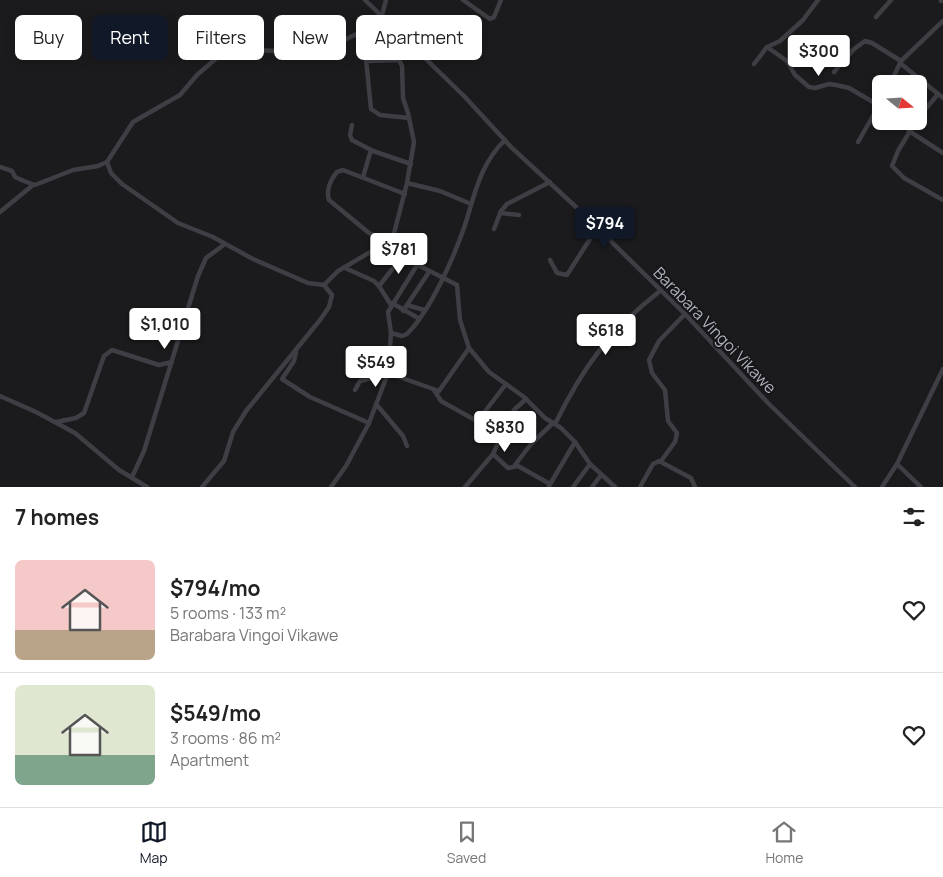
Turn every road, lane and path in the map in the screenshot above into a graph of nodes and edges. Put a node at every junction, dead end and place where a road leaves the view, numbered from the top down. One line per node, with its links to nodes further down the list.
1 (366, 0): 7 (street, Barabara Vingoi Vikawe)
2 (386, 0): 8 (street)
3 (463, 0): 4 (street)
4 (501, 0)
5 (818, 0): 12 (street)
6 (891, 0): 9 (street)
7 (382, 15)
8 (383, 15)
9 (876, 17)
10 (943, 21): 17 (street)
11 (356, 34): 33 (street)
12 (767, 47): 18 (street); 23 (street)
13 (366, 60): 25 (street)
14 (368, 60): 15 (street)
15 (399, 60): 25 (street)
16 (426, 60): 29 (street, Barabara Vingoi Vikawe)
17 (901, 62): 19 (street); 20 (street); 21 (street)
18 (754, 64)
19 (834, 72)
20 (894, 75)
21 (938, 94): 22 (street); 24 (street)
22 (943, 98)
23 (872, 101)
24 (928, 106)
25 (410, 118): 34 (street)
26 (872, 118): 30 (street)
27 (352, 125): 31 (street)
28 (910, 130): 32 (street); 43 (street)
29 (505, 140): 39 (street, Barabara Vingoi Vikawe); 44 (street)
30 (858, 142)
31 (371, 150): 34 (street); 38 (street)
32 (943, 153)
33 (107, 162): 41 (street); 51 (street)
34 (411, 164): 40 (street)
35 (0, 167): 36 (street)
36 (12, 171): 37 (street); 41 (street)
37 (0, 174)
38 (363, 177): 42 (street); 50 (street)
39 (550, 182): 46 (street); 48 (street, Barabara Vingoi Vikawe)
40 (407, 183): 42 (street); 44 (street)
41 (33, 185): 45 (street)
42 (405, 194): 50 (street)
43 (943, 200)
44 (472, 204): 57 (street)
45 (0, 212)
46 (500, 213): 47 (street); 49 (street)
47 (520, 215)
48 (597, 228): 53 (street); 60 (street, Barabara Vingoi Vikawe)
49 (494, 229)
50 (391, 243): 52 (street); 55 (street)
51 (225, 244): 58 (street); 70 (street)
52 (404, 254): 54 (street); 59 (street)
53 (550, 260)
54 (417, 265): 56 (street); 61 (street)
55 (344, 268): 58 (street); 59 (street)
56 (429, 272): 57 (street); 62 (street)
57 (443, 278): 63 (street); 68 (street)
58 (324, 285): 69 (street)
59 (379, 286): 61 (street)
60 (660, 291): 65 (street, Barabara Vingoi Vikawe); 81 (street)
61 (391, 304): 64 (street); 67 (street)
62 (407, 305): 63 (street); 64 (street)
63 (424, 310): 66 (street)
64 (403, 311): 66 (street)
65 (685, 314): 85 (street); 101 (street, Barabara Vingoi Vikawe)
66 (418, 318): 67 (street)
67 (391, 333): 72 (street)
68 (469, 348): 73 (street); 75 (street)
69 (296, 351): 80 (street); 93 (street)
70 (172, 362): 79 (street); 90 (street)
71 (943, 370): 87 (street)
72 (388, 373): 74 (street); 75 (street); 78 (street)
73 (506, 384): 75 (street); 77 (street)
74 (355, 390)
75 (434, 390)
76 (0, 396): 79 (street)
77 (526, 399): 81 (street); 84 (street)
78 (376, 404): 80 (street); 83 (street)
79 (56, 422): 90 (street)
80 (369, 423): 94 (street)
81 (554, 423): 82 (street); 88 (street)
82 (575, 442): 86 (street); 91 (street)
83 (407, 446)
84 (493, 454): 88 (street); 95 (street)
85 (661, 461): 99 (street); 100 (street)
86 (590, 464): 89 (street); 96 (street)
87 (897, 464): 102 (street); 103 (street)
88 (515, 465): 91 (street)
89 (601, 475): 97 (street); 98 (street)
90 (132, 477): 92 (street)
91 (549, 486)
92 (147, 487)
93 (202, 487)
94 (330, 487)
95 (465, 487)
96 (573, 487)
97 (592, 487)
98 (615, 487)
99 (640, 487)
100 (695, 487)
101 (855, 487)
102 (882, 487)
103 (922, 487)

